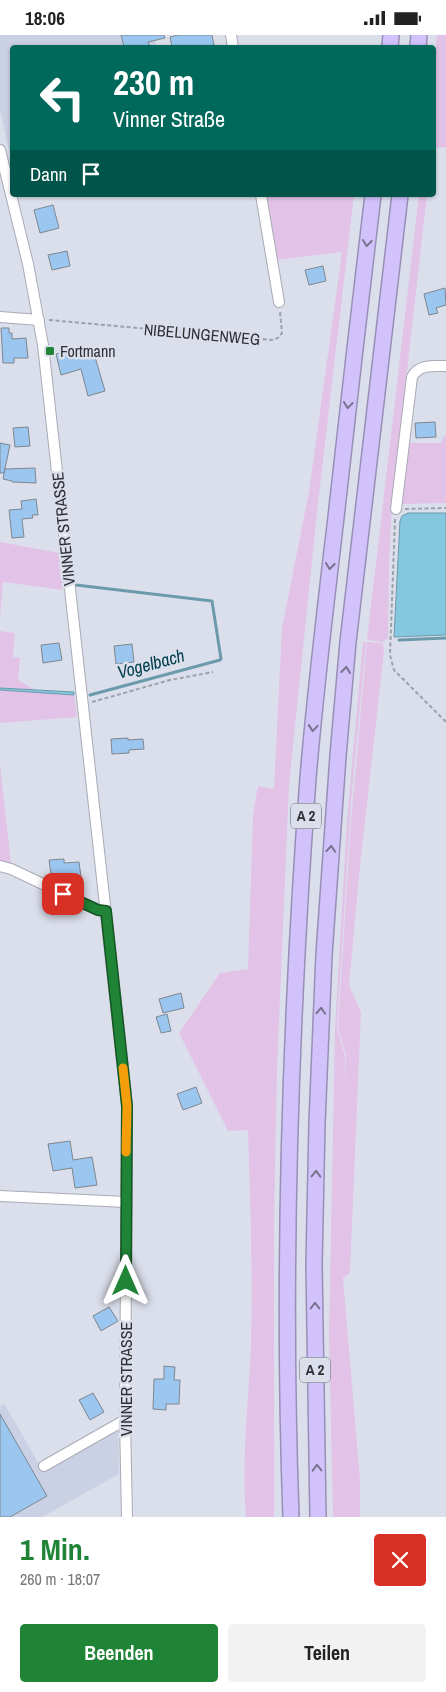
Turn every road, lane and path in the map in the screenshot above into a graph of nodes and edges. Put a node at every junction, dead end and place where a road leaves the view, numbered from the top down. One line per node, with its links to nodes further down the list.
1 (0, 150): 2 (street, VINNER STRASSE)
2 (10, 191)
3 (12, 197): 9 (street, VINNER STRASSE)
4 (261, 197): 7 (street)
5 (373, 197): 23 (highway, A 2, one-way to 23)
6 (400, 197): 24 (highway, A 2, one-way to 6)
7 (279, 302): 9 (path, NIBELUNGENWEG)
8 (0, 317): 9 (street)
9 (39, 320): 14 (street, VINNER STRASSE)
10 (446, 366): 12 (street)
11 (446, 508): 12 (path)
12 (396, 509): 15 (path)
13 (213, 671): 14 (path)
14 (82, 705): 17 (street, VINNER STRASSE)
15 (446, 722)
16 (0, 866): 17 (street)
17 (106, 911): 19 (street, VINNER STRASSE)
18 (0, 1196): 19 (street)
19 (126, 1202): 20 (street, VINNER STRASSE)
20 (122, 1422): 21 (street); 22 (street, VINNER STRASSE)
21 (44, 1467)
22 (127, 1517)
23 (291, 1517)
24 (318, 1517)

